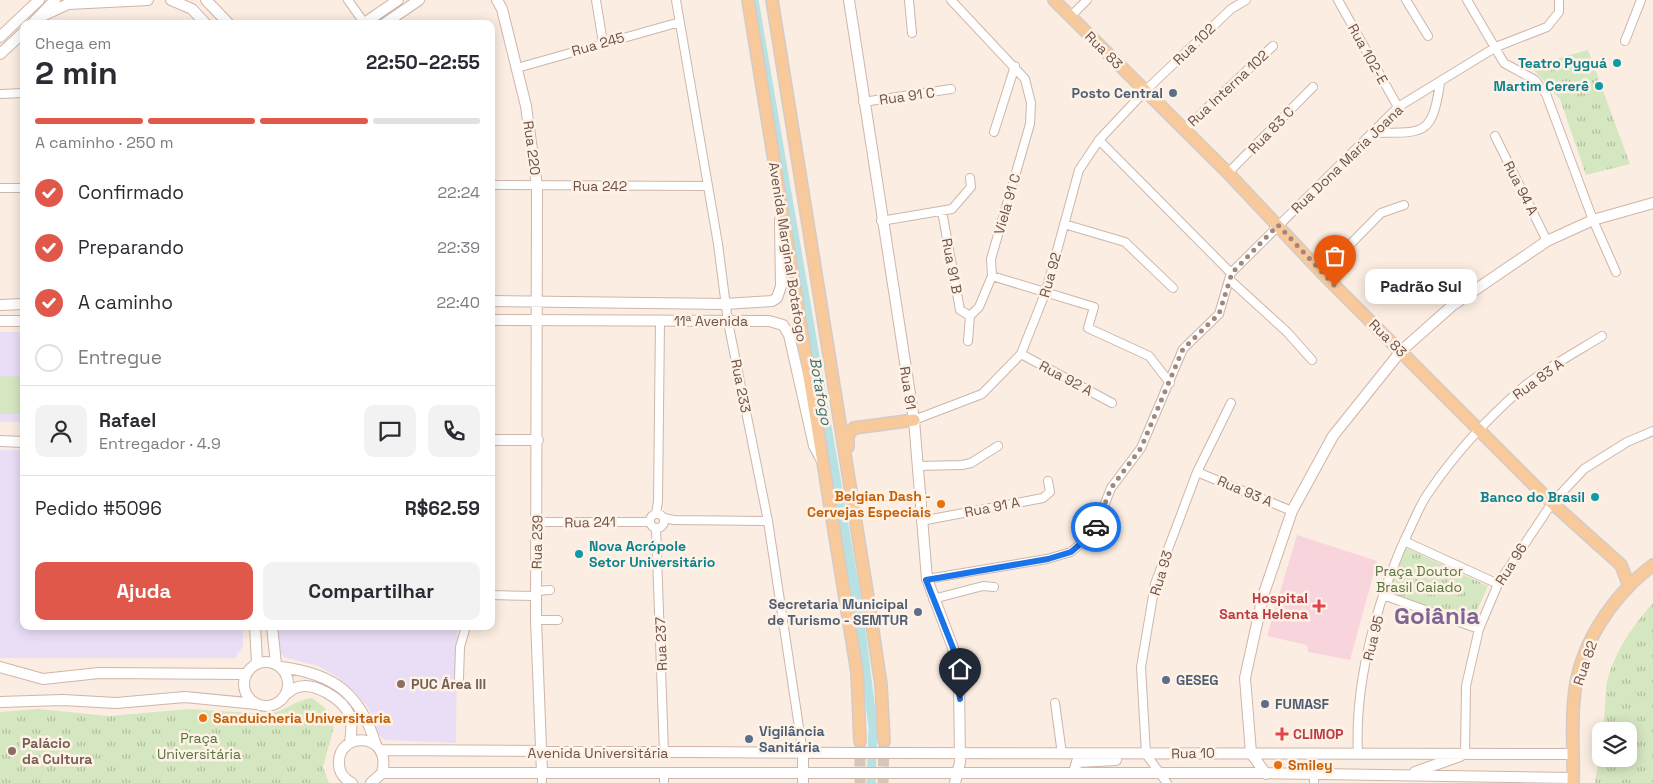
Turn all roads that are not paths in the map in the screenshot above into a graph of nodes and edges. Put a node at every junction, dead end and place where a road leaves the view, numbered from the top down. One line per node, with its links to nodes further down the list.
1 (39, 0): 37 (main road)
2 (55, 0): 26 (main road)
3 (148, 0): 27 (main road)
4 (176, 0): 28 (main road)
5 (206, 0): 29 (main road)
6 (348, 0): 30 (street)
7 (398, 0): 31 (main road)
8 (420, 0): 32 (main road)
9 (497, 0): 44 (main road, Rua 220)
10 (596, 0): 39 (street)
11 (676, 0): 33 (street, Rua 233)
12 (748, 0): 65 (main road, Avenida Marginal Botafogo)
13 (772, 0): 114 (main road, Avenida Marginal Botafogo)
14 (848, 0): 51 (main road, Rua 91)
15 (909, 0): 34 (street)
16 (951, 0): 43 (street, Viela 91 C)
17 (1054, 0): 25 (main road, Rua 83)
18 (1087, 0): 25 (street)
19 (1246, 0): 48 (street, Rua 102)
20 (1338, 0): 52 (street, Rua 102-E)
21 (1406, 0): 36 (street)
22 (1467, 0): 41 (street)
23 (1560, 0): 41 (street, Rua Dona Maria Joana)
24 (1641, 0): 38 (street)
25 (1071, 16): 48 (main road, Rua 83)
26 (36, 20)
27 (37, 20)
28 (202, 20)
29 (225, 20)
30 (362, 20)
31 (368, 20)
32 (390, 20)
33 (680, 22): 39 (street, Rua 245); 62 (street, Rua 233)
34 (912, 33)
35 (20, 36): 42 (main road)
36 (1428, 36)
37 (0, 37)
38 (1625, 41)
39 (603, 43): 44 (street, Rua 245)
40 (1272, 46): 53 (street, Rua Interna 102)
41 (1496, 47): 45 (street, Rua Dona Maria Joana); 69 (street)
42 (0, 54)
43 (1015, 66): 54 (street); 76 (street, Viela 91 C)
44 (517, 68): 61 (main road, Rua 220)
45 (1440, 83): 52 (street, Rua Dona Maria Joana); 55 (street)
46 (1313, 87): 58 (street, Rua 83 C)
47 (951, 89): 51 (street, Rua 91 C)
48 (1145, 91): 53 (main road, Rua 83); 57 (street, Rua 92)
49 (20, 93): 50 (street)
50 (0, 94)
51 (863, 102): 70 (main road, Rua 91)
52 (1398, 107): 55 (street, Rua Dona Maria Joana)
53 (1184, 130): 58 (main road, Rua 83)
54 (994, 132)
55 (1372, 133): 72 (street, Rua Dona Maria Joana)
56 (1494, 136): 73 (street, Rua 94 A)
57 (1099, 140): 71 (street, Rua 92); 77 (street)
58 (1228, 174): 72 (main road, Rua 83)
59 (970, 178): 68 (street)
60 (495, 185): 61 (street, Rua 242)
61 (537, 186): 62 (street, Rua 242); 80 (main road, Rua 220)
62 (708, 186): 83 (street, Rua 233)
63 (0, 188): 64 (street)
64 (20, 188)
65 (779, 196): 83 (main road, 11ª Avenida); 108 (main road, Avenida Marginal Botafogo)
66 (1653, 203): 69 (main road)
67 (1404, 205): 75 (street)
68 (942, 211): 70 (street); 85 (street, Rua 91 B)
69 (1593, 220): 73 (main road); 74 (street)
70 (882, 221): 100 (main road, Rua 91)
71 (1064, 224): 78 (street); 79 (street, Rua 92)
72 (1278, 225): 75 (main road, Rua 83); 77 (street, Rua Dona Maria Joana)
73 (1547, 241): 94 (main road)
74 (1616, 272)
75 (1322, 273): 94 (main road, Rua 83)
76 (992, 276): 79 (street); 85 (street, Viela 91 C)
77 (1230, 277): 96 (street); 97 (street, Rua Dona Maria Joana)
78 (1173, 288)
79 (1046, 291): 95 (street, Rua 92); 97 (street)
80 (538, 300): 81 (main road, 11ª Avenida); 83 (main road, 11ª Avenida); 86 (main road, Rua 239)
81 (495, 301)
82 (20, 304): 84 (main road)
83 (725, 304): 91 (street, Rua 233)
84 (0, 305)
85 (970, 316): 93 (street, Viela 91 C)
86 (538, 319): 87 (main road, 11ª Avenida); 90 (main road, 11ª Avenida); 104 (main road, Rua 239)
87 (495, 320)
88 (0, 321): 89 (main road)
89 (20, 321)
90 (660, 322): 91 (main road, 11ª Avenida); 118 (street, Rua 237)
91 (728, 322): 108 (main road, 11ª Avenida); 115 (street, Rua 233)
92 (1602, 336): 101 (street, Rua 83 A)
93 (968, 341)
94 (1400, 350): 101 (main road, Rua 83); 113 (main road)
95 (1021, 354): 98 (street, Rua 92 A); 100 (street, Rua 92)
96 (1312, 360)
97 (1170, 383): 122 (street, Rua Dona Maria Joana)
98 (1112, 403)
99 (1231, 403): 110 (street, Rua 93)
100 (914, 420): 109 (main road, Rua 91); 114 (main road)
101 (1480, 430): 112 (main road, Rua 83); 119 (street, Rua 95)
102 (1653, 431): 112 (street, Rua 96)
103 (495, 440): 104 (main road)
104 (538, 440): 117 (main road, Rua 239)
105 (0, 441): 106 (main road)
106 (20, 442)
107 (998, 446): 109 (street)
108 (824, 465): 146 (main road, Avenida Marginal Botafogo)
109 (917, 466): 116 (main road, Rua 91)
110 (1197, 472): 113 (street, Rua 93 A); 159 (street, Rua 93)
111 (1048, 482): 116 (street, Rua 91 A)
112 (1552, 502): 120 (main road, Rua 83); 123 (street, Rua 96)
113 (1292, 511): 154 (main road)
114 (855, 516): 147 (main road, Avenida Marginal Botafogo)
115 (768, 521): 118 (street, Rua 241); 156 (street, Rua 233)
116 (921, 521): 122 (main road, Rua 91)
117 (538, 522): 118 (street, Rua 241); 127 (main road, Rua 239)
118 (656, 522): 151 (street, Rua 237)
119 (1404, 541): 123 (street); 129 (street, Rua 95)
120 (1621, 565): 121 (main road, Rua 83); 125 (main road, Rua 83)
121 (1649, 568): 125 (main road, Rua 82)
122 (926, 580): 130 (main road, Rua 91)
123 (1498, 584): 133 (street, Rua 96)
124 (992, 586): 130 (street)
125 (1628, 586): 161 (main road, Rua 82)
126 (550, 590): 127 (street)
127 (536, 594): 128 (street); 131 (main road, Rua 239)
128 (495, 595)
129 (1383, 595): 133 (street); 155 (street, Rua 95)
130 (933, 599): 153 (main road, Rua 91)
131 (536, 620): 132 (street); 150 (main road, Rua 239)
132 (558, 620)
133 (1479, 629): 160 (street, Rua 96)
134 (255, 630): 137 (main road)
135 (273, 630): 138 (main road)
136 (465, 630): 141 (street)
137 (257, 663): 138 (main road); 140 (main road)
138 (279, 665): 142 (main road); 149 (main road)
139 (0, 667): 140 (main road)
140 (245, 674): 145 (main road)
141 (459, 678)
142 (285, 695): 145 (main road); 148 (main road)
143 (0, 702): 145 (main road)
144 (1055, 703): 157 (street)
145 (257, 704)
146 (860, 741)
147 (884, 741)
148 (350, 743): 149 (main road, Avenida Universitária); 175 (main road)
149 (378, 748): 150 (main road, Avenida Universitária); 162 (main road)
150 (543, 753): 151 (main road, Avenida Universitária); 168 (main road, Rua 239)
151 (664, 753): 156 (main road, Avenida Universitária)
152 (815, 753): 153 (main road, Rua 10, bridge); 156 (main road, Avenida Universitária)
153 (960, 753): 157 (main road, Rua 10); 171 (main road, Rua 91)
154 (1251, 753): 155 (main road, Rua 10); 159 (main road, Rua 10); 166 (main road)
155 (1358, 753): 160 (main road, Rua 10)
156 (803, 754): 170 (main road, Rua 233)
157 (1062, 754): 158 (main road, Rua 10)
158 (1134, 754): 159 (main road, Rua 10); 164 (main road)
159 (1146, 754): 165 (street)
160 (1465, 754): 161 (main road, Rua 10); 167 (main road)
161 (1572, 754): 174 (main road, Rua 82)
162 (382, 773): 168 (main road, Avenida Universitária); 176 (main road)
163 (904, 773): 170 (main road, Avenida Universitária, bridge); 171 (main road, Rua 10)
164 (1077, 773): 165 (main road, Rua 10); 171 (main road, Rua 10)
165 (1162, 773): 166 (main road, Rua 10); 177 (street)
166 (1266, 774): 172 (main road, Rua 10)
167 (1400, 775): 172 (main road, Rua 10); 173 (main road, Rua 10)
168 (542, 778): 169 (main road, Avenida Universitária)
169 (664, 778): 170 (main road, Avenida Universitária)
170 (803, 778)
171 (957, 778)
172 (1314, 779)
173 (1471, 780): 174 (main road, Rua 10)
174 (1573, 780)
175 (350, 782)
176 (373, 783)
177 (1167, 783)

